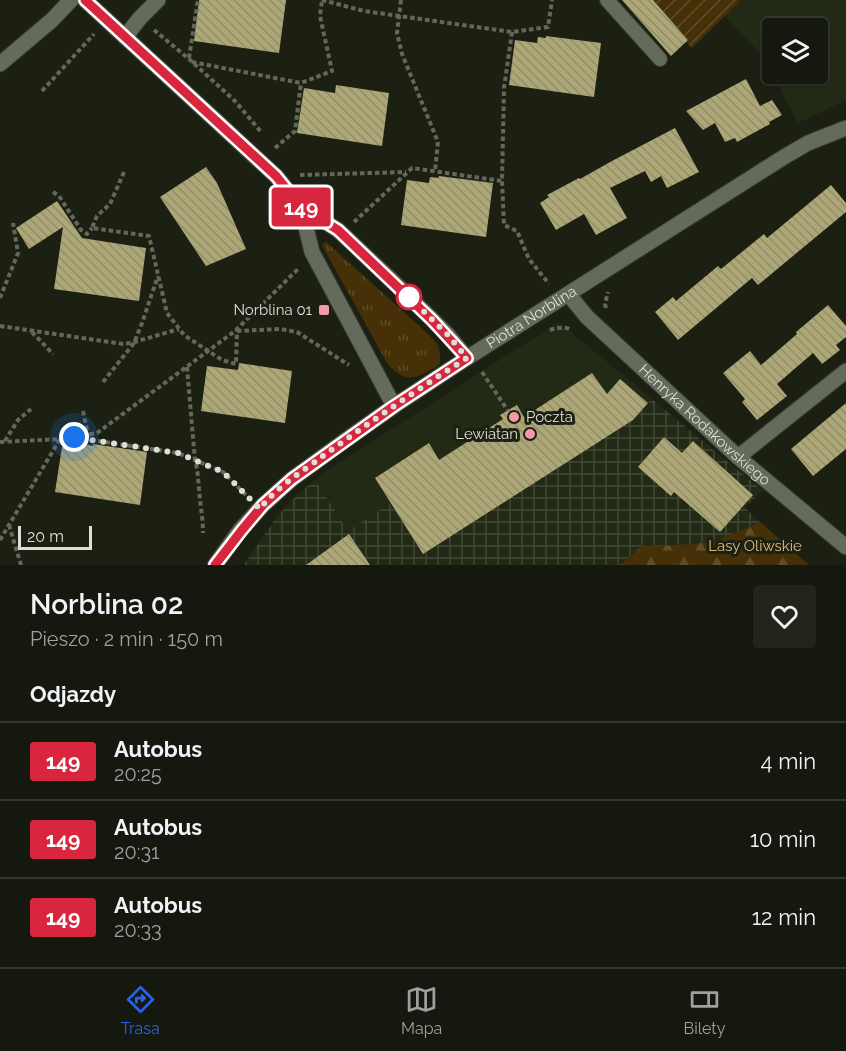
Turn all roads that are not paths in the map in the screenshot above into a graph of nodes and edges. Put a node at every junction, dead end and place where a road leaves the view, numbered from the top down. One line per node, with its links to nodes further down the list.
1 (71, 0): 7 (street)
2 (85, 0): 5 (street)
3 (158, 0): 5 (street)
4 (607, 0): 6 (lane)
5 (125, 37): 9 (street)
6 (660, 59)
7 (0, 64)
8 (846, 128): 10 (street, Piotra Norblina)
9 (301, 207): 11 (street); 13 (street)
10 (569, 295): 11 (street, Piotra Norblina); 14 (street, Henryka Rodakowskiego)
11 (467, 358): 13 (street, Piotra Norblina)
12 (846, 371): 14 (street)
13 (394, 406): 16 (street, Piotra Norblina)
14 (738, 457): 15 (street, Henryka Rodakowskiego)
15 (846, 547)
16 (215, 565)

